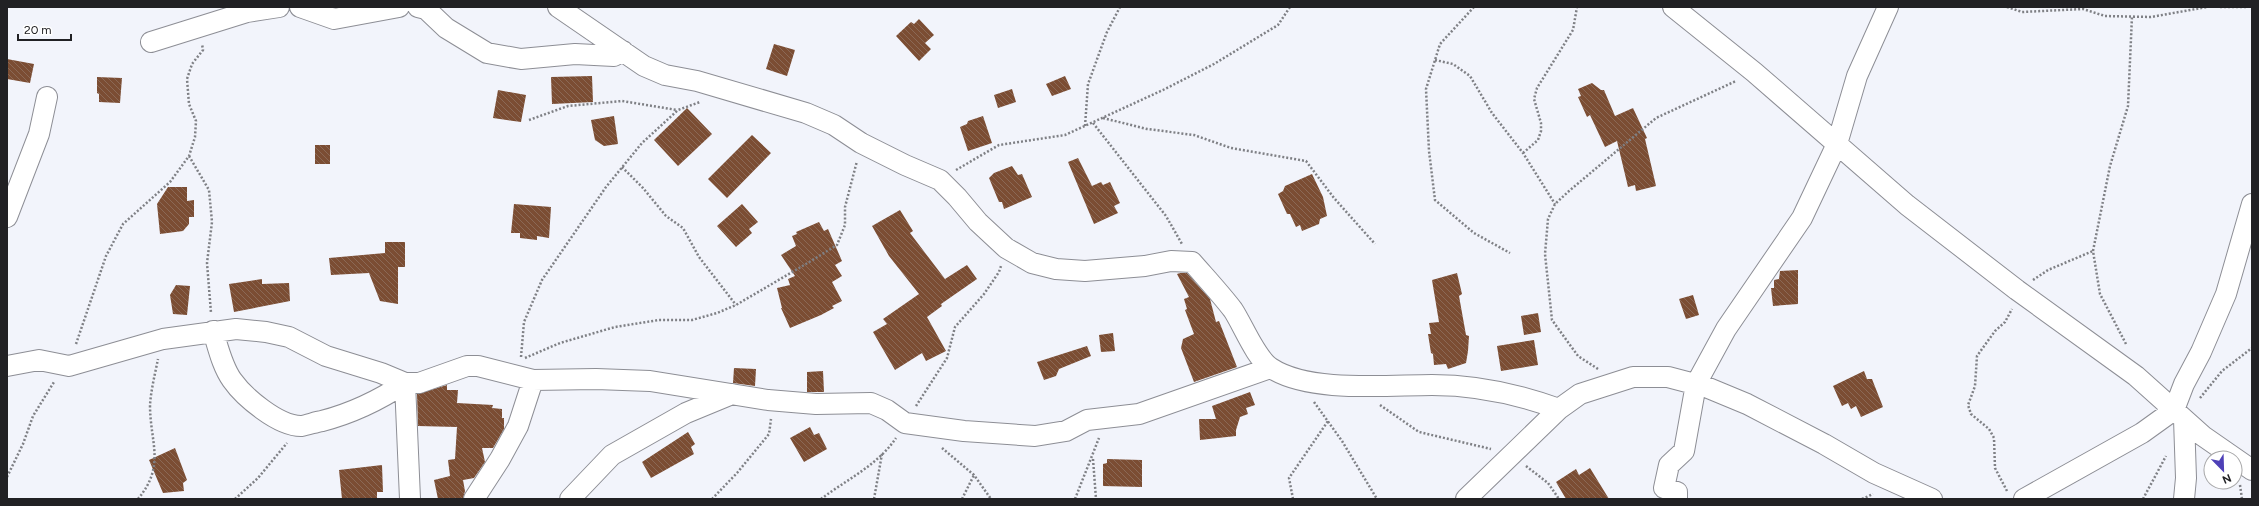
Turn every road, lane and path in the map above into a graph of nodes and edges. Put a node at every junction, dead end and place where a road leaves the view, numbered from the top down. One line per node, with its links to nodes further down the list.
1 (279, 7): 21 (street)
2 (300, 7): 5 (street)
3 (316, 7): 4 (street)
4 (321, 7)
5 (398, 7)
6 (558, 7): 23 (street)
7 (1120, 7): 32 (path)
8 (1290, 7): 29 (path)
9 (1474, 7): 24 (path)
10 (1577, 7): 35 (path)
11 (1673, 7): 25 (street)
12 (1888, 7): 34 (street)
13 (2006, 7): 19 (path)
14 (2090, 7): 19 (path)
15 (2207, 7): 20 (path)
16 (2220, 7): 17 (path)
17 (2248, 7)
18 (425, 8): 23 (street)
19 (2089, 11): 20 (path)
20 (2132, 16): 44 (path)
21 (199, 26): 22 (street); 36 (path)
22 (152, 42)
23 (623, 51): 33 (street)
24 (1435, 60): 35 (path); 45 (path)
25 (1754, 72): 34 (street); 39 (path)
26 (47, 97): 41 (street)
27 (708, 100): 28 (path)
28 (678, 110): 30 (path); 37 (path)
29 (1103, 118): 31 (path); 42 (path)
30 (528, 120)
31 (1092, 123): 32 (path); 46 (path)
32 (1085, 126): 38 (path)
33 (861, 143): 38 (street); 48 (path)
34 (1837, 144): 47 (street); 59 (street)
35 (1523, 153): 39 (path)
36 (189, 156): 49 (path); 54 (path)
37 (622, 167): 48 (path); 48 (path)
38 (940, 180): 43 (street)
39 (1555, 204): 57 (path)
40 (2252, 204): 67 (street)
41 (7, 217)
42 (1375, 244)
43 (1006, 248): 46 (street); 68 (path)
44 (2093, 251): 47 (path); 51 (path)
45 (1510, 253)
46 (1192, 262): 55 (street)
47 (2017, 290): 67 (street); 77 (path)
48 (736, 305)
49 (213, 331): 50 (street); 58 (street); 69 (street)
50 (163, 339): 54 (street); 78 (path)
51 (2128, 348)
52 (2252, 348): 67 (path)
53 (7, 366): 54 (street)
54 (69, 366): 76 (path)
55 (1270, 368): 60 (street); 65 (street)
56 (533, 380): 58 (street); 61 (street); 81 (street)
57 (1619, 382): 59 (street); 64 (street)
58 (405, 383): 69 (street); 80 (street)
59 (1696, 384): 94 (street); 95 (street)
60 (1358, 387): 64 (street); 72 (path)
61 (732, 394): 62 (street); 82 (street)
62 (768, 400): 68 (street); 83 (path)
63 (1313, 401): 66 (path)
64 (1559, 409): 72 (street)
65 (1105, 418): 68 (street); 73 (path)
66 (1328, 421): 90 (path); 91 (path)
67 (2180, 421): 74 (street); 77 (street); 96 (path); 97 (street)
68 (905, 423): 71 (path)
69 (301, 426): 79 (path)
70 (937, 445): 75 (path)
71 (882, 454): 84 (path); 85 (path)
72 (1509, 457): 92 (street); 93 (path)
73 (1093, 458): 88 (path); 89 (path)
74 (2252, 470)
75 (974, 475): 86 (path); 87 (path)
76 (7, 477)
77 (2016, 496)
78 (138, 499)
79 (235, 499)
80 (410, 499)
81 (474, 499)
82 (570, 499)
83 (712, 499)
84 (821, 499)
85 (874, 499)
86 (962, 499)
87 (991, 499)
88 (1075, 499)
89 (1096, 499)
90 (1293, 499)
91 (1377, 499)
92 (1466, 499)
93 (1560, 499)
94 (1677, 499)
95 (1932, 499)
96 (2143, 499)
97 (2184, 499)

